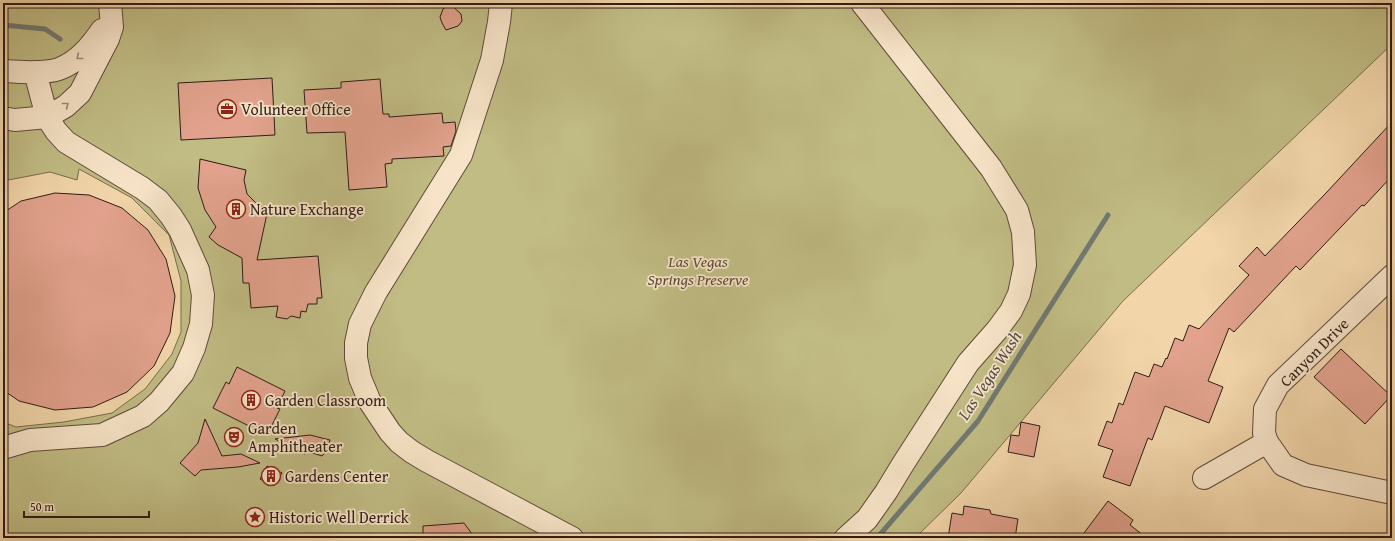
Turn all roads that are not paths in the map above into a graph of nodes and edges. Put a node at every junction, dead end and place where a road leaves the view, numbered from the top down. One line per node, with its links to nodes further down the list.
1 (501, 3): 13 (street)
2 (862, 3): 14 (street)
3 (110, 9): 5 (street, one-way to 5); 6 (street, one-way to 3)
4 (3, 71): 5 (street)
5 (35, 72): 6 (street)
6 (47, 117): 7 (street); 10 (street)
7 (3, 118)
8 (1392, 276): 9 (street, Canyon Drive)
9 (1267, 442): 11 (street); 12 (street)
10 (3, 448)
11 (1204, 478)
12 (1392, 493)
13 (572, 538)
14 (846, 538)

